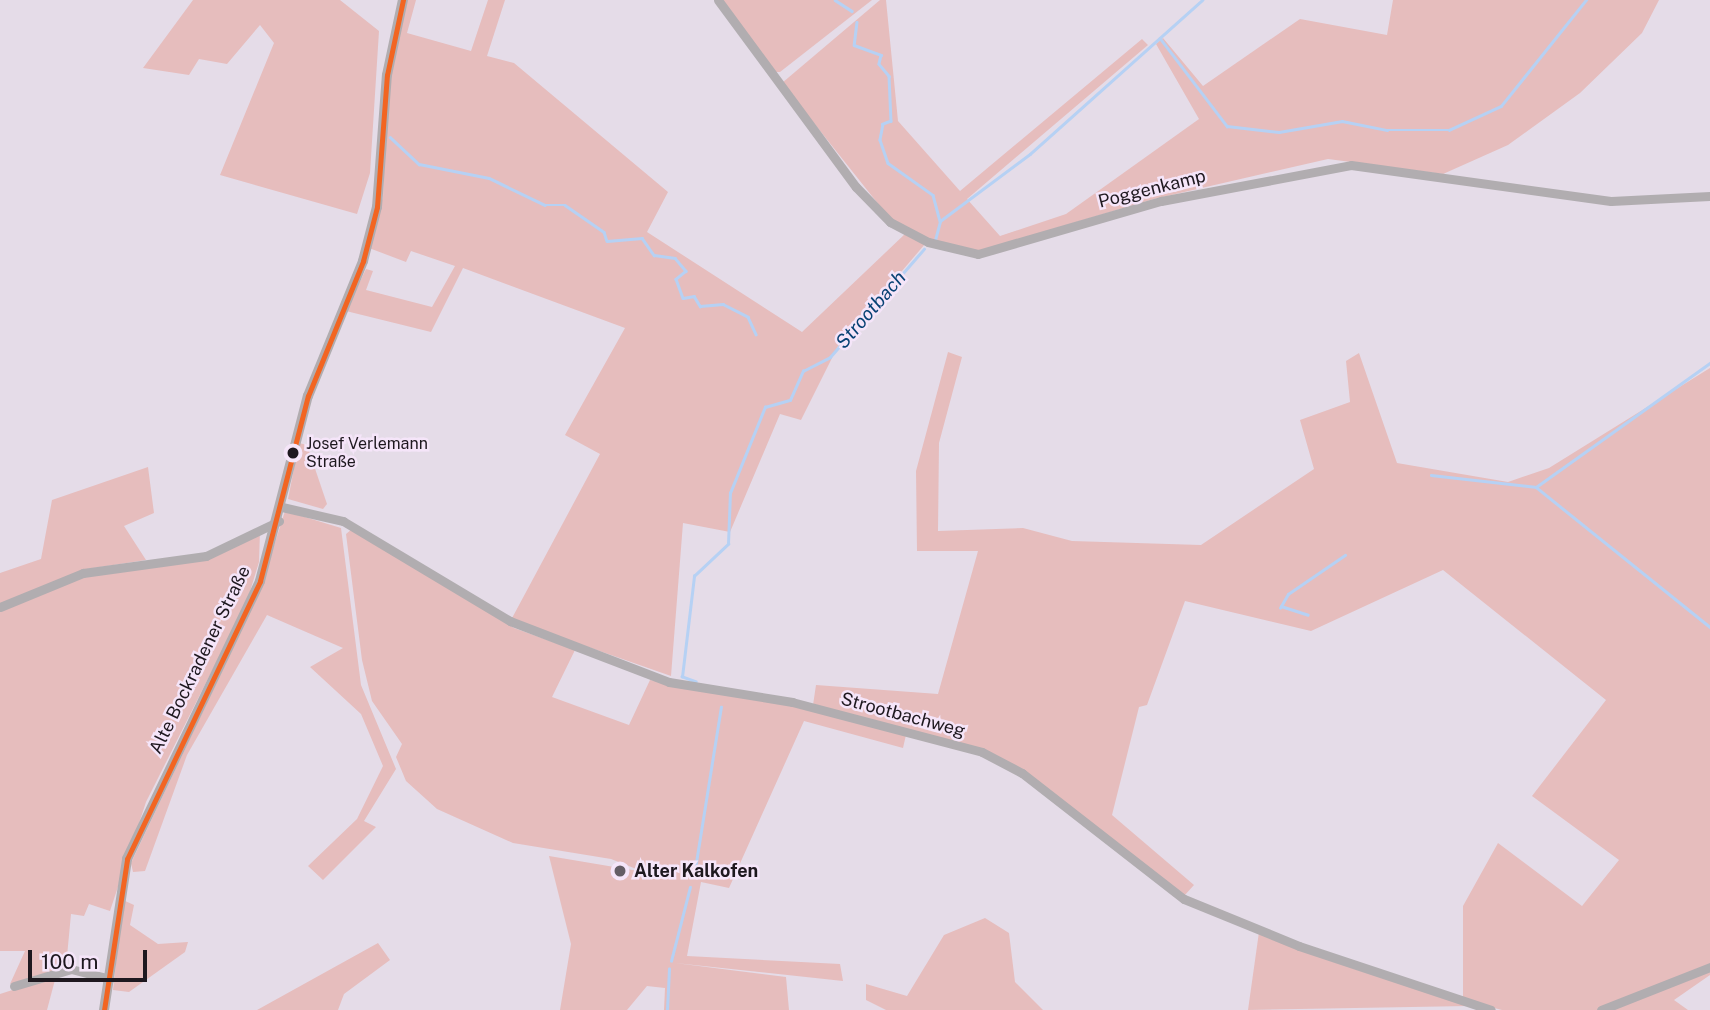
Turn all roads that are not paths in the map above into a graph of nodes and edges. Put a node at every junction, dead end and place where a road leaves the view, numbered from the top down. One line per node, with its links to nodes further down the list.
1 (403, 0): 4 (street, Alte Bockradener Straße)
2 (718, 0): 3 (street, Poggenkamp)
3 (1710, 196)
4 (282, 507): 5 (street, Alte Bockradener Straße); 10 (street, Strootbachweg)
5 (281, 521): 6 (street); 8 (street, Alte Bockradener Straße)
6 (0, 607)
7 (1710, 967): 13 (street)
8 (110, 979): 9 (street); 11 (street, Alte Bockradener Straße)
9 (14, 986)
10 (1470, 1008): 12 (street, Strootbachweg)
11 (104, 1010)
12 (1491, 1010)
13 (1601, 1010)

